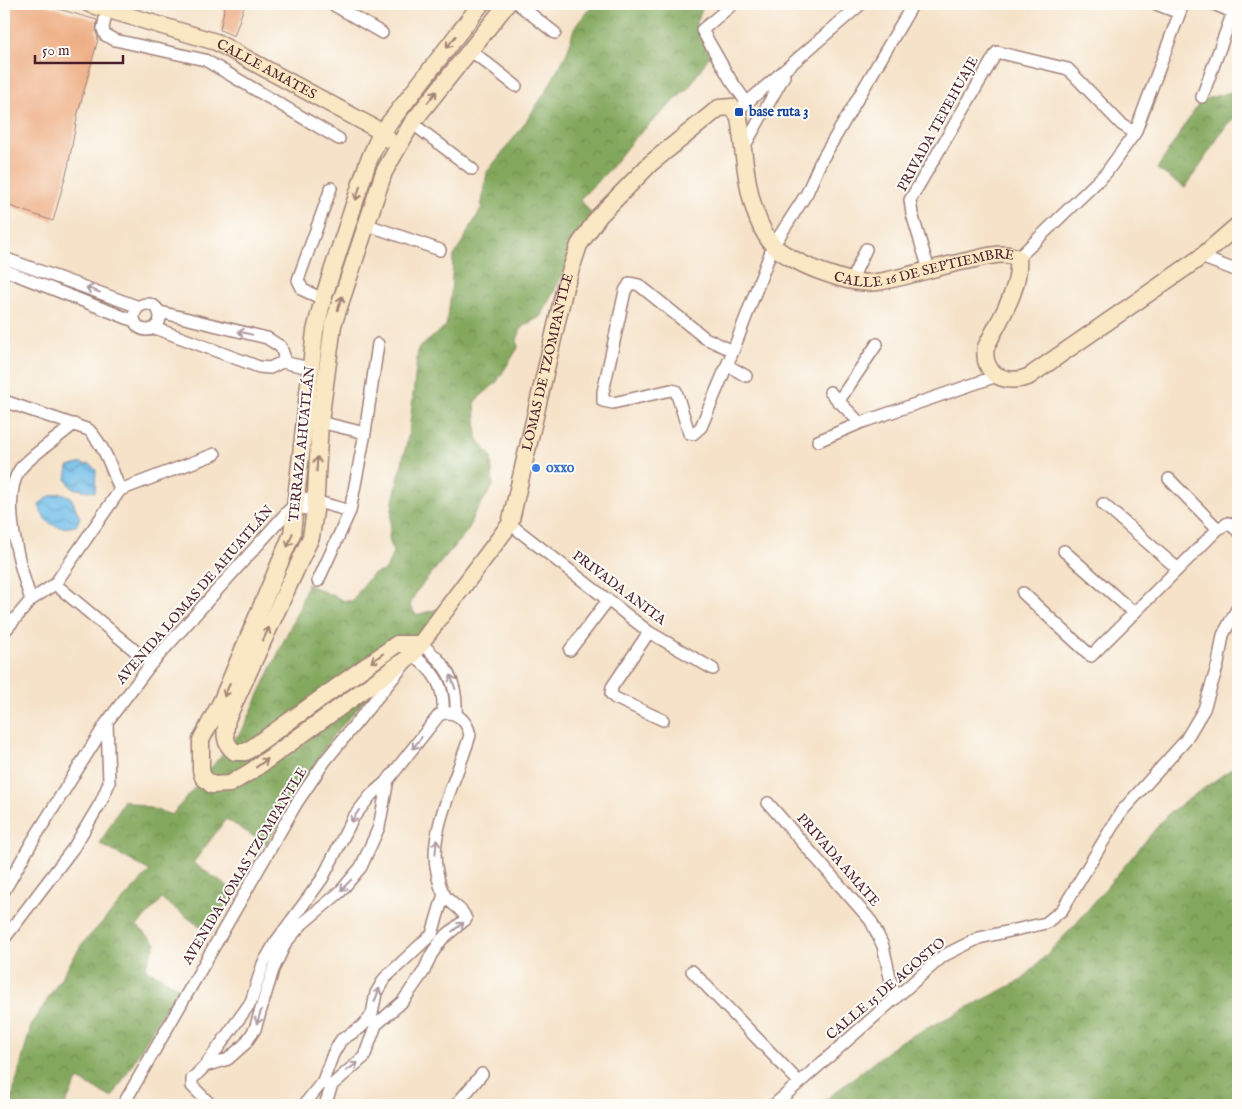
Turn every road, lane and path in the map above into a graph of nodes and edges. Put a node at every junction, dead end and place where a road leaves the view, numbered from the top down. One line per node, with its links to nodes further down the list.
1 (89, 4): 11 (street, CALLE AMATES)
2 (332, 4): 14 (street)
3 (481, 4): 22 (street, TERRAZA AHUATLÁN, one-way to 22)
4 (507, 4): 16 (street, TERRAZA AHUATLÁN)
5 (518, 4): 15 (street)
6 (733, 4): 20 (street)
7 (861, 4): 17 (street)
8 (913, 4): 33 (street)
9 (1156, 4): 12 (street)
10 (1214, 4): 13 (street)
11 (107, 8): 22 (street, CALLE AMATES); 24 (street)
12 (1181, 8): 23 (street)
13 (1234, 8): 19 (street)
14 (382, 32)
15 (555, 33)
16 (469, 49): 18 (street); 21 (street, TERRAZA AHUATLÁN, one-way to 16)
17 (787, 70): 20 (street); 25 (street)
18 (516, 86)
19 (1202, 97)
20 (739, 107): 25 (street); 71 (street, LOMAS DE TZOMPANTLE)
21 (412, 123): 26 (street, TERRAZA AHUATLÁN); 28 (street)
22 (382, 132): 26 (street); 27 (street, TERRAZA AHUATLÁN)
23 (1135, 133): 38 (street); 40 (street, PRIVADA TEPEHUAJE)
24 (338, 138)
25 (744, 147): 33 (street)
26 (395, 152): 29 (street, TERRAZA AHUATLÁN)
27 (368, 162): 29 (street); 43 (street, TERRAZA AHUATLÁN, one-way to 43)
28 (472, 169)
29 (384, 172): 31 (street, TERRAZA AHUATLÁN)
30 (331, 188): 43 (street)
31 (365, 224): 35 (street); 59 (street, TERRAZA AHUATLÁN, one-way to 31)
32 (1238, 225): 36 (street)
33 (773, 246): 42 (street, CALLE 16 DE SEPTIEMBRE); 50 (street)
34 (866, 249): 42 (street)
35 (440, 250)
36 (1202, 257): 41 (street); 55 (street)
37 (4, 258): 44 (street, one-way to 37)
38 (1018, 258): 40 (street, CALLE 16 DE SEPTIEMBRE); 55 (street, CALLE 16 DE SEPTIEMBRE)
39 (4, 270): 46 (street)
40 (929, 270): 42 (street, CALLE 16 DE SEPTIEMBRE)
41 (1238, 271)
42 (851, 281)
43 (323, 299): 52 (street, TERRAZA AHUATLÁN)
44 (139, 307): 45 (street); 46 (street)
45 (160, 312): 47 (street); 51 (street, one-way to 45)
46 (134, 321): 47 (street)
47 (156, 328): 51 (street)
48 (378, 344): 62 (street)
49 (877, 344): 58 (street)
50 (734, 351): 53 (street); 53 (street)
51 (283, 359): 52 (street)
52 (310, 365): 67 (street, TERRAZA AHUATLÁN)
53 (726, 365): 54 (street)
54 (746, 376)
55 (997, 376): 60 (street)
56 (830, 392): 58 (street)
57 (4, 401): 61 (street)
58 (838, 402): 60 (street)
59 (320, 422): 62 (street); 69 (street, TERRAZA AHUATLÁN, one-way to 59)
60 (860, 423): 63 (street)
61 (74, 424): 66 (street); 79 (street)
62 (365, 433): 70 (street)
63 (818, 440)
64 (215, 454): 66 (street)
65 (1169, 480): 72 (street)
66 (120, 490): 77 (street)
67 (297, 501): 69 (street); 85 (street, TERRAZA AHUATLÁN, one-way to 85); 87 (street, AVENIDA LOMAS DE AHUATLÁN)
68 (1104, 504): 75 (street)
69 (315, 506): 70 (street); 85 (street, TERRAZA AHUATLÁN, one-way to 69)
70 (350, 512): 76 (street)
71 (510, 524): 80 (street, PRIVADA ANITA); 85 (street, LOMAS DE TZOMPANTLE)
72 (1218, 529): 73 (street); 75 (street)
73 (1238, 531)
74 (1064, 551): 82 (street)
75 (1178, 569): 82 (street)
76 (318, 581)
77 (55, 584): 79 (street); 87 (street)
78 (1023, 593): 82 (street)
79 (31, 600): 83 (street)
80 (608, 600): 84 (street, PRIVADA ANITA); 86 (street)
81 (1238, 607): 100 (street, CALLE 15 DE AGOSTO)
82 (1133, 612)
83 (4, 632)
84 (649, 632): 88 (street, PRIVADA ANITA); 90 (street)
85 (416, 650): 89 (street); 106 (street, AVENIDA LOMAS TZOMPANTLE)
86 (570, 650)
87 (151, 664): 91 (street, AVENIDA LOMAS DE AHUATLÁN)
88 (713, 669)
89 (450, 714): 92 (street, one-way to 92); 95 (street, one-way to 89)
90 (663, 720)
91 (107, 722): 94 (street, AVENIDA LOMAS DE AHUATLÁN); 97 (street)
92 (388, 780): 98 (street, one-way to 98); 98 (street, one-way to 98)
93 (768, 803): 100 (street, PRIVADA AMATE)
94 (4, 891)
95 (444, 894): 96 (street); 96 (street, one-way to 95)
96 (437, 937): 101 (street); 101 (street, one-way to 96)
97 (4, 939)
98 (268, 967): 102 (street); 102 (street, one-way to 102)
99 (692, 971): 104 (street)
100 (895, 999): 104 (street, CALLE 15 DE AGOSTO)
101 (372, 1023): 105 (street, one-way to 101); 105 (street)
102 (205, 1066): 107 (street)
103 (482, 1074): 110 (street)
104 (800, 1082): 111 (street, CALLE 15 DE AGOSTO)
105 (328, 1083): 108 (street); 109 (street)
106 (122, 1105)
107 (211, 1105)
108 (304, 1105)
109 (325, 1105)
110 (456, 1105)
111 (774, 1105)

